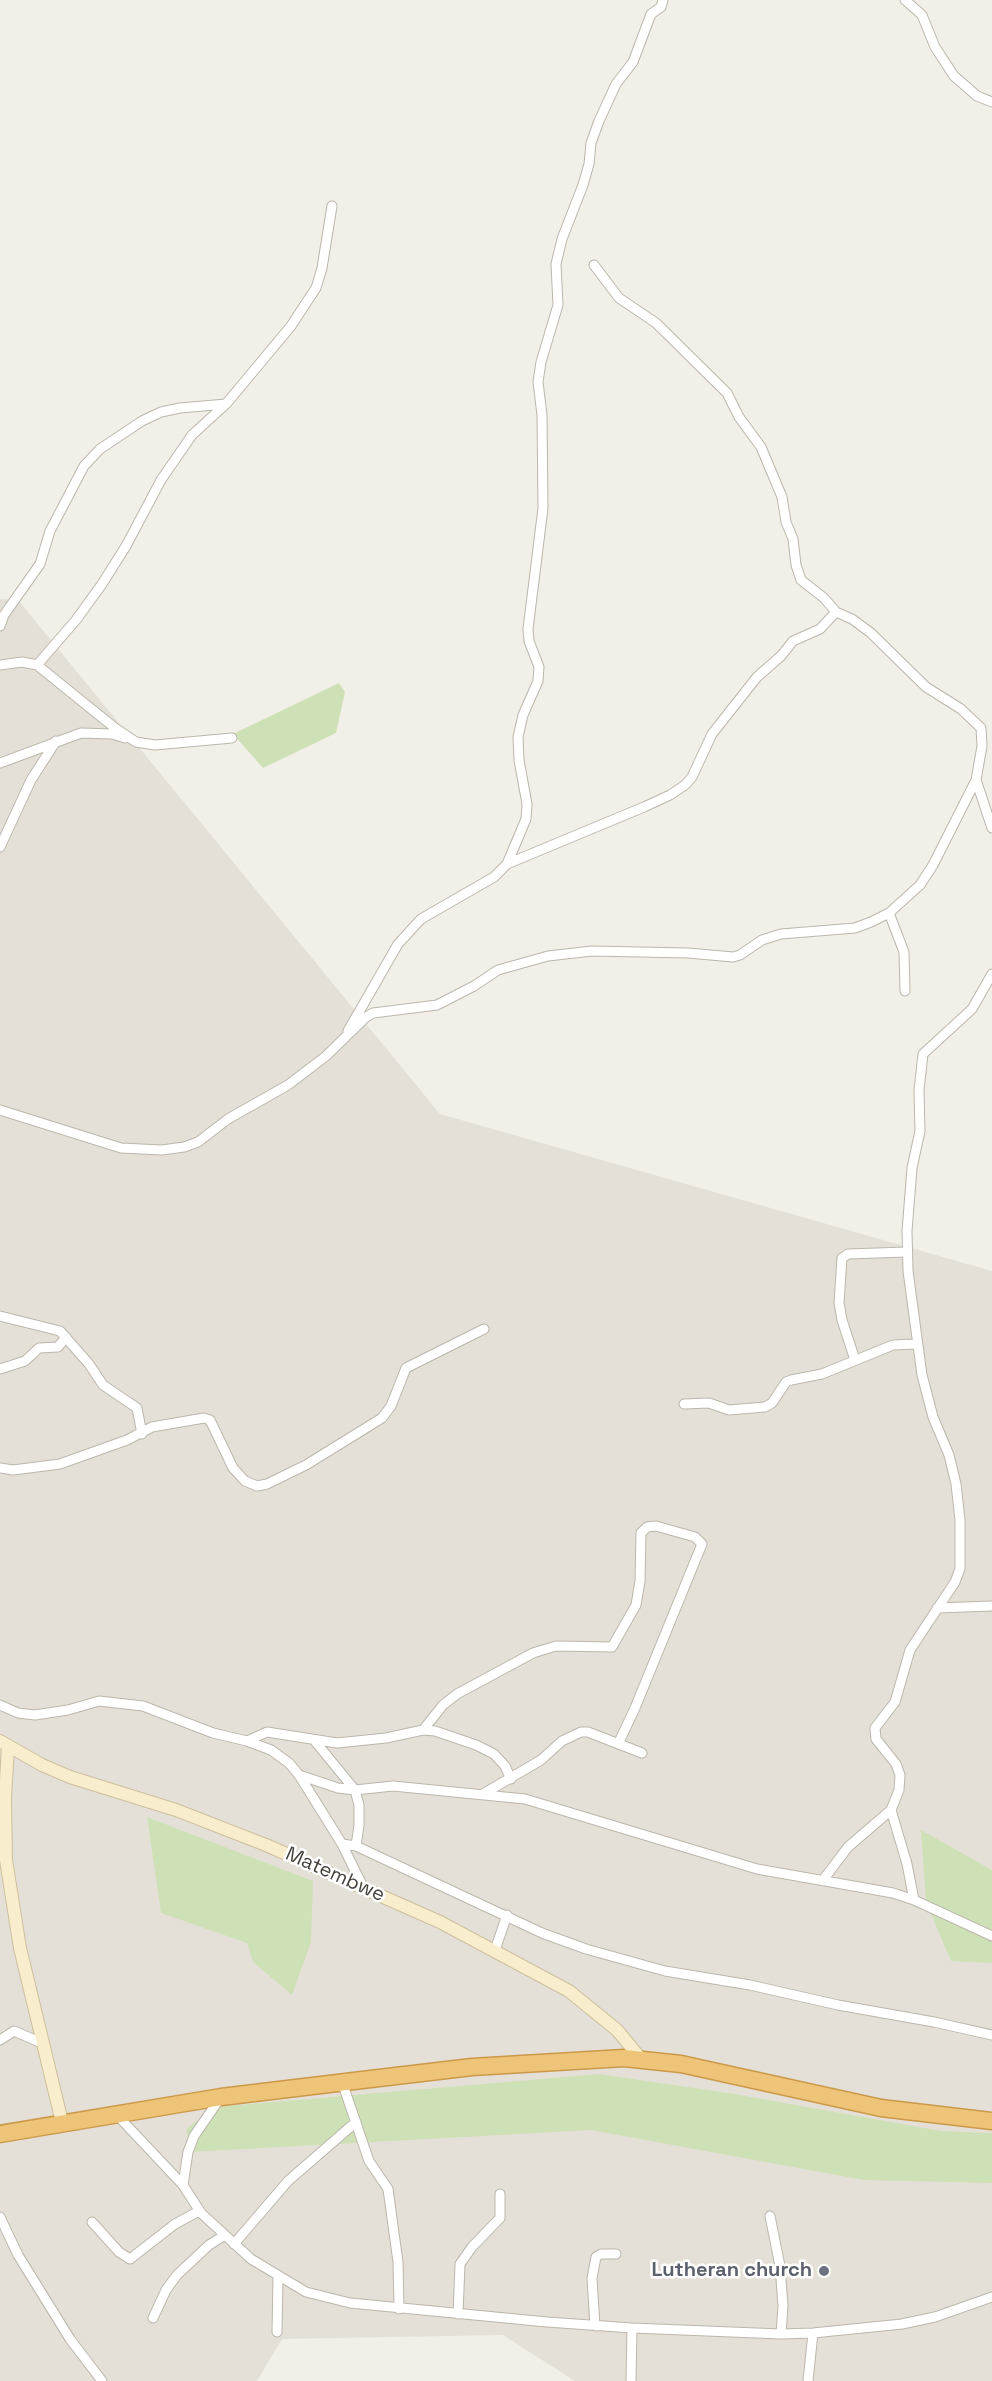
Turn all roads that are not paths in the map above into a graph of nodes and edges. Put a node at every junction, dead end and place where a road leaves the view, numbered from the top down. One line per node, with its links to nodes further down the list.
1 (663, 0): 20 (street)
2 (905, 0): 3 (street)
3 (992, 102)
4 (332, 206): 6 (street)
5 (594, 265): 7 (street)
6 (226, 404): 8 (street); 10 (street)
7 (836, 612): 11 (street); 20 (street)
8 (0, 626)
9 (0, 665): 10 (street)
10 (37, 665): 15 (street)
11 (981, 728): 12 (street); 17 (street)
12 (992, 728)
13 (232, 738): 15 (street)
14 (56, 741): 15 (street); 16 (street); 19 (street)
15 (136, 742)
16 (0, 763)
17 (976, 780): 18 (street); 21 (street)
18 (992, 828)
19 (0, 847)
20 (507, 864): 24 (street)
21 (889, 913): 23 (street); 24 (street)
22 (992, 974): 26 (street)
23 (905, 991)
24 (340, 1044): 25 (street)
25 (0, 1110)
26 (906, 1252): 30 (street); 31 (street)
27 (0, 1316): 29 (street)
28 (484, 1329): 34 (street)
29 (66, 1337): 32 (street); 34 (street)
30 (916, 1344): 31 (street); 37 (street)
31 (855, 1360): 33 (street)
32 (0, 1369)
33 (684, 1404)
34 (142, 1434): 35 (street)
35 (0, 1468)
36 (992, 1606): 37 (street)
37 (937, 1608): 49 (street)
38 (0, 1705): 41 (street)
39 (423, 1730): 40 (street); 43 (street); 46 (street)
40 (314, 1740): 41 (street); 47 (street)
41 (247, 1741): 45 (street)
42 (4, 1744): 52 (main road); 54 (main road, Matembwe)
43 (618, 1744): 44 (street); 46 (street)
44 (642, 1753)
45 (299, 1775): 47 (street); 50 (street)
46 (510, 1779): 48 (street)
47 (355, 1790): 48 (street); 51 (street)
48 (483, 1794): 53 (street)
49 (891, 1810): 53 (street); 55 (street)
50 (342, 1844): 51 (street); 54 (street)
51 (356, 1846): 56 (street)
52 (3, 1858): 61 (main road)
53 (823, 1880): 55 (street)
54 (363, 1887): 58 (main road, Matembwe)
55 (914, 1900): 57 (street)
56 (507, 1915): 58 (street); 59 (street)
57 (992, 1936)
58 (495, 1950): 62 (main road, Matembwe)
59 (992, 2035)
60 (0, 2040): 61 (street)
61 (44, 2044): 67 (main road)
62 (641, 2059): 63 (highway); 66 (highway)
63 (342, 2082): 64 (highway); 68 (street)
64 (221, 2097): 65 (highway); 70 (street)
65 (117, 2114): 67 (highway); 70 (street)
66 (992, 2121)
67 (62, 2122): 69 (highway)
68 (356, 2122): 77 (street); 81 (street)
69 (0, 2133)
70 (183, 2185): 72 (street)
71 (501, 2194): 82 (street)
72 (200, 2211): 75 (street); 76 (street)
73 (770, 2216): 88 (street)
74 (0, 2217): 89 (street)
75 (92, 2222)
76 (225, 2235): 77 (street); 83 (street)
77 (234, 2244): 79 (street)
78 (616, 2254): 84 (street)
79 (278, 2276): 81 (street); 86 (street)
80 (992, 2297): 87 (street)
81 (399, 2309): 82 (street)
82 (458, 2314): 84 (street)
83 (153, 2318)
84 (595, 2326): 85 (street)
85 (632, 2328): 88 (street); 90 (street)
86 (277, 2332)
87 (813, 2333): 88 (street); 91 (street)
88 (781, 2334)
89 (102, 2381)
90 (631, 2381)
91 (808, 2381)

